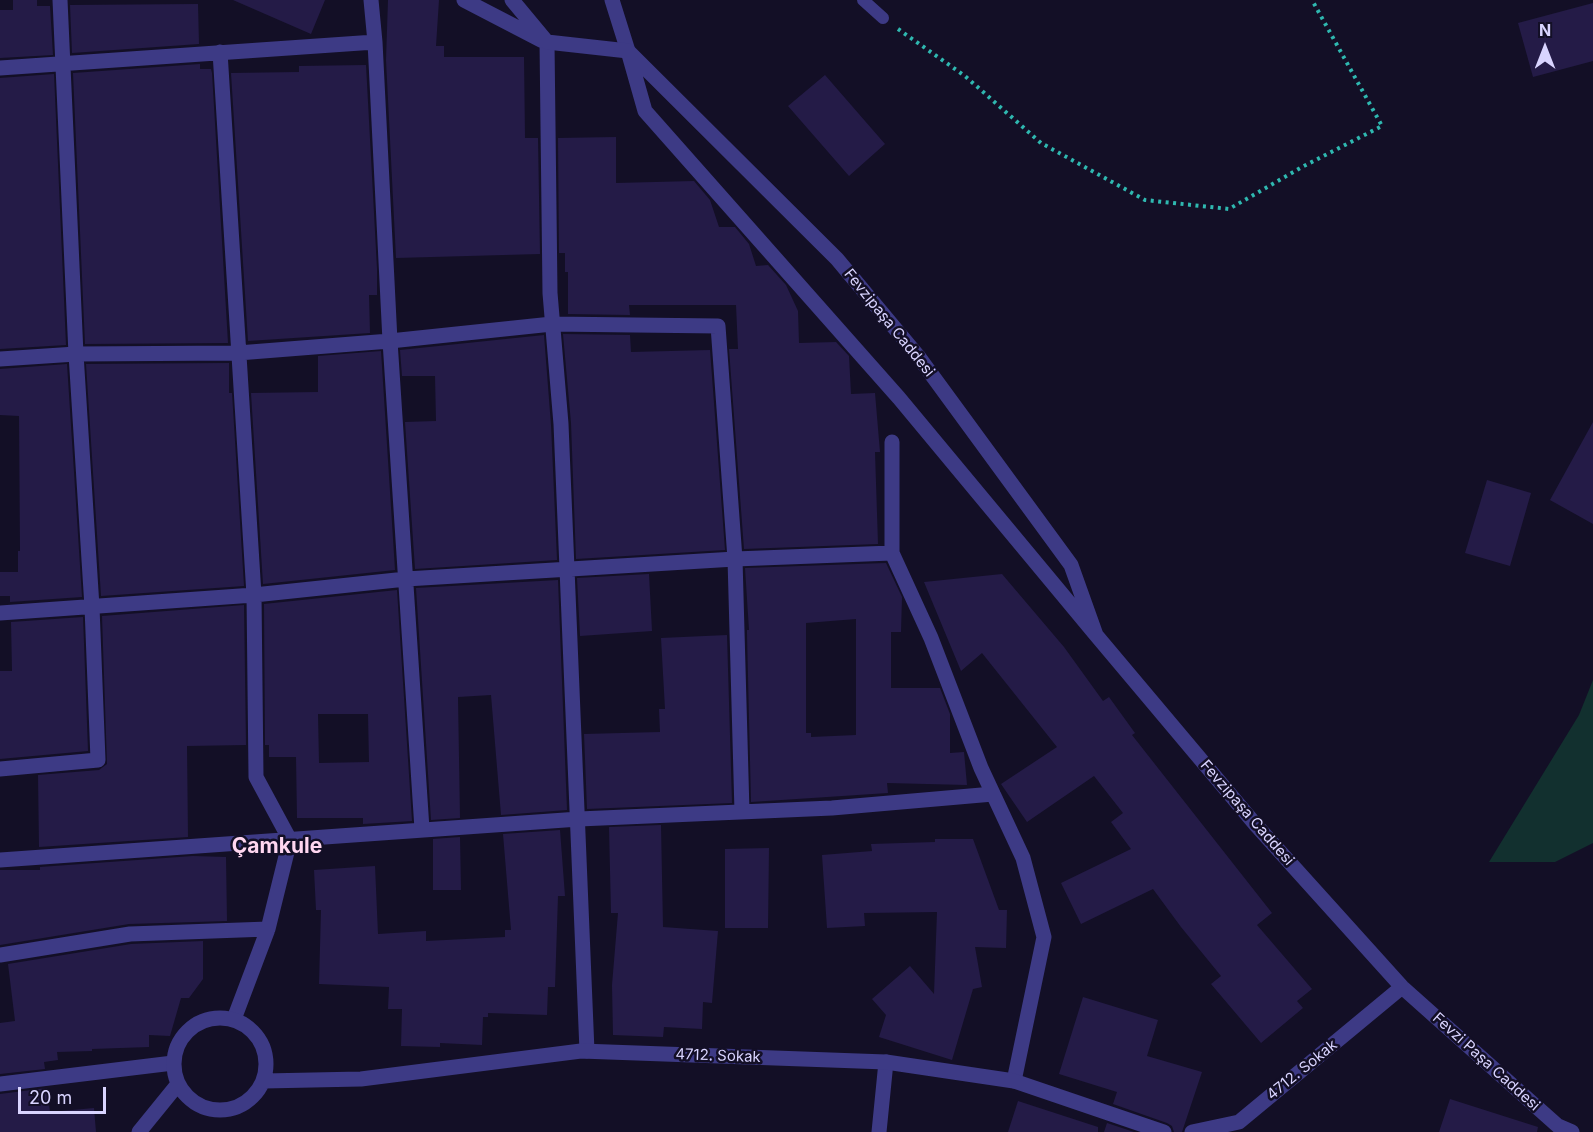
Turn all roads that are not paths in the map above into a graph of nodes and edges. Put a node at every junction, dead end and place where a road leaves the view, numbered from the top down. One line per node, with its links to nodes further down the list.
1 (60, 0): 12 (street)
2 (371, 0): 8 (street)
3 (464, 0): 9 (street)
4 (512, 0): 9 (street)
5 (612, 0): 10 (street)
6 (863, 0): 7 (lane)
7 (883, 18)
8 (375, 42): 11 (street); 15 (street)
9 (546, 42): 10 (street); 14 (street)
10 (628, 51): 27 (street, Fevzipaşa Caddesi); 27 (street, Fevzipaşa Caddesi)
11 (220, 52): 12 (street); 16 (street)
12 (63, 64): 13 (street); 17 (street)
13 (0, 68)
14 (552, 324): 15 (street); 21 (street); 22 (street)
15 (390, 341): 16 (street); 23 (street)
16 (238, 353): 17 (street); 24 (street)
17 (76, 354): 18 (street); 25 (street)
18 (0, 359)
19 (892, 442): 20 (street)
20 (892, 553): 21 (street); 29 (street)
21 (735, 559): 22 (street); 30 (street)
22 (567, 570): 23 (street); 31 (street)
23 (406, 579): 24 (street); 32 (street)
24 (254, 595): 25 (street); 33 (street)
25 (92, 607): 26 (street); 28 (street)
26 (0, 613)
27 (1096, 635): 37 (street, Fevzipaşa Caddesi)
28 (0, 769)
29 (993, 794): 30 (street); 43 (street)
30 (742, 812): 31 (street)
31 (579, 819): 32 (street); 39 (street)
32 (422, 829): 33 (street)
33 (290, 840): 34 (street); 35 (street)
34 (0, 860)
35 (268, 929): 36 (street); 38 (street)
36 (0, 955)
37 (1402, 987): 49 (street, 4712. Sokak); 50 (street, Fevzi Paşa Caddesi)
38 (234, 1019): 41 (street); 42 (street)
39 (587, 1051): 40 (street, 4712. Sokak); 42 (street, 4712. Sokak)
40 (886, 1062): 43 (street, 4712. Sokak); 47 (street)
41 (173, 1063): 44 (street); 45 (street)
42 (264, 1081): 45 (street)
43 (1014, 1081): 48 (street, 4712. Sokak)
44 (0, 1083)
45 (178, 1084): 46 (street)
46 (139, 1132)
47 (879, 1132)
48 (1164, 1132)
49 (1192, 1132)
50 (1572, 1132)

